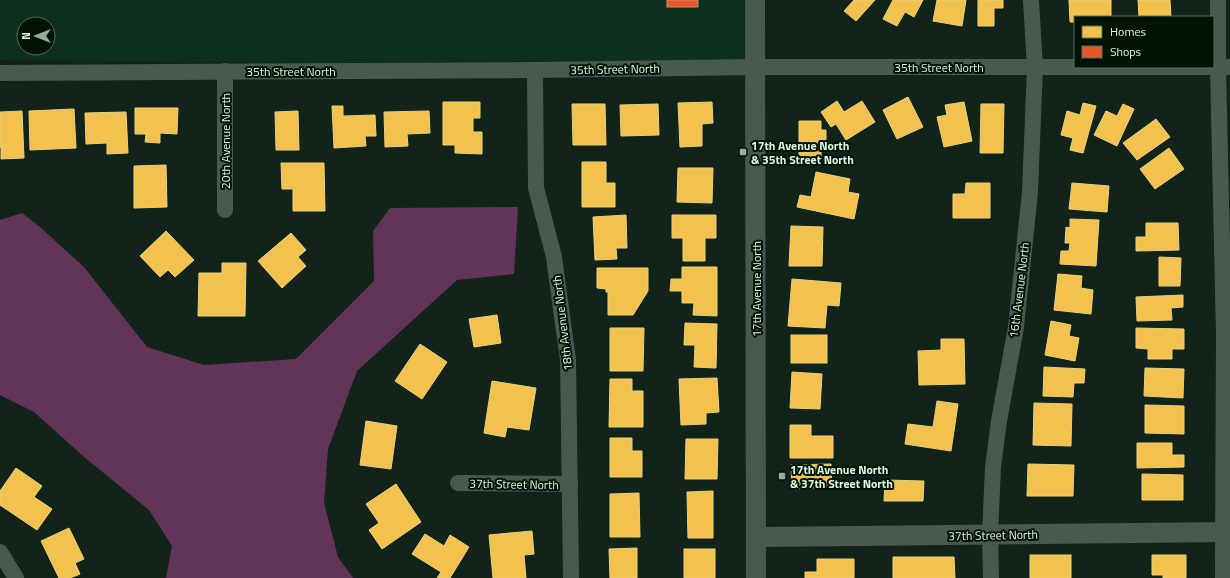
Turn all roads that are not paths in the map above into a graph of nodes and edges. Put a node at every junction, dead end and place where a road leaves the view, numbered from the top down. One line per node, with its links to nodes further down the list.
1 (755, 0): 6 (street, 17th Avenue North)
2 (1031, 0): 7 (street, 16th Avenue North)
3 (1218, 0): 5 (street)
4 (1214, 67): 5 (street, 35th Street North)
5 (1224, 67): 15 (street)
6 (756, 68): 7 (street, 35th Street North); 9 (street, 35th Street North); 17 (street, 17th Avenue North)
7 (1035, 68): 8 (street, 35th Street North); 16 (street, 16th Avenue North)
8 (1074, 68)
9 (535, 70): 10 (street, 35th Street North); 14 (street, 18th Avenue North)
10 (225, 71): 11 (street, 35th Street North); 12 (street, 20th Avenue North)
11 (0, 73)
12 (225, 210)
13 (458, 483): 14 (street, 37th Street North)
14 (570, 484): 20 (street, 18th Avenue North)
15 (1227, 532): 16 (street, 37th Street North); 23 (street)
16 (990, 535): 17 (street, 37th Street North); 22 (street, 16th Avenue North)
17 (756, 537): 21 (street, 17th Avenue North)
18 (1, 552): 19 (street)
19 (16, 578)
20 (571, 578)
21 (756, 578)
22 (991, 578)
23 (1223, 578)

